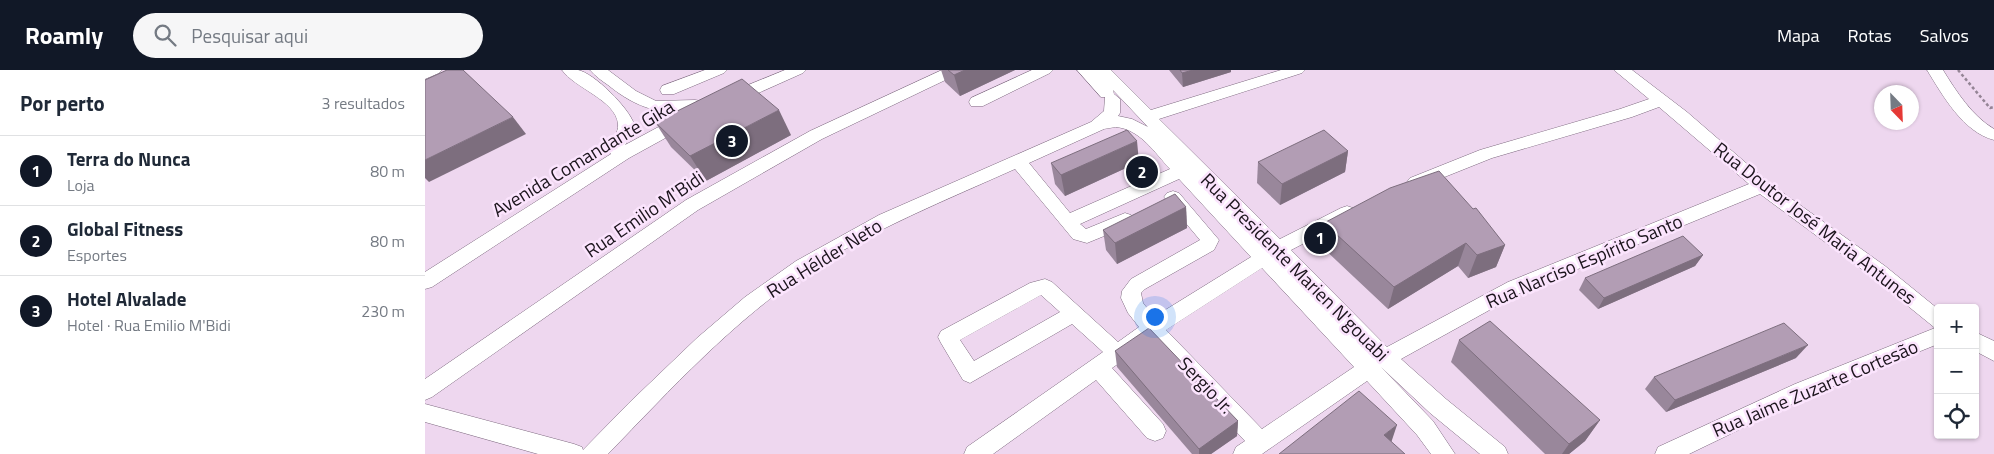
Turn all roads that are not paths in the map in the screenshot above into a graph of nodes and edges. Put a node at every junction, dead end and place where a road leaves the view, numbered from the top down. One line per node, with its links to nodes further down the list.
1 (434, 70): 15 (street)
2 (570, 70): 24 (street)
3 (598, 70): 20 (street)
4 (719, 70): 16 (street)
5 (777, 70): 20 (street, Avenida Comandante Gika)
6 (798, 70): 20 (street, Avenida Comandante Gika)
7 (955, 70): 47 (street, Rua Emilio M'Bidi)
8 (1045, 70): 19 (street)
9 (1085, 70): 17 (street, Rua Presidente Marien N'gouabi)
10 (1102, 70): 21 (street, Rua Presidente Marien N'gouabi)
11 (1297, 70): 14 (street)
12 (1622, 70): 18 (street, Rua Doutor José Maria Antunes)
13 (1935, 70): 23 (street)
14 (1274, 73): 21 (street)
15 (425, 74)
16 (669, 90)
17 (1112, 98): 21 (street, Rua Presidente Marien N'gouabi); 22 (street, Rua Hélder Neto)
18 (1661, 100): 28 (street, Rua Doutor José Maria Antunes); 29 (street)
19 (977, 102)
20 (708, 105): 24 (street, Avenida Comandante Gika); 37 (street, Avenida Comandante Gika)
21 (1145, 124): 22 (street, Rua Hélder Neto); 26 (street, Rua Presidente Marien N'gouabi); 35 (street, Rua Presidente Marien N'gouabi)
22 (1097, 126): 25 (street, Rua Hélder Neto)
23 (1994, 135)
24 (615, 149): 36 (street, Avenida Comandante Gika)
25 (1018, 162): 34 (street); 52 (street, Rua Hélder Neto)
26 (1182, 171): 27 (street, Rua Presidente Marien N'gouabi); 34 (street)
27 (1196, 186): 30 (street); 35 (street, Rua Presidente Marien N'gouabi)
28 (1762, 186): 39 (street, Rua Doutor José Maria Antunes); 45 (street, Rua Narciso Espírito Santo)
29 (1403, 187)
30 (1173, 197): 31 (street); 40 (street, Sergio Jr.)
31 (1156, 205)
32 (1364, 205): 35 (street)
33 (1139, 213): 34 (street)
34 (1067, 222)
35 (1271, 253): 40 (street); 45 (street, Rua Presidente Marien N'gouabi)
36 (425, 266)
37 (425, 282)
38 (1074, 313): 38 (street); 44 (street)
39 (1934, 318)
40 (1152, 329): 44 (street); 50 (street, Sergio Jr.)
41 (1934, 337): 56 (street, Rua Jaime Zuzarte Cortesão)
42 (1979, 343): 43 (street)
43 (1994, 352)
44 (1117, 353): 46 (street)
45 (1377, 363): 50 (street, Rua Narciso Espírito Santo); 54 (street, Rua Presidente Marien N'gouabi); 55 (street, Rua Presidente Marien N'gouabi)
46 (1098, 366): 49 (street); 53 (street)
47 (425, 391)
48 (425, 413): 51 (street)
49 (1155, 430)
50 (1252, 448)
51 (574, 454)
52 (593, 454)
53 (975, 454)
54 (1444, 454)
55 (1497, 454)
56 (1666, 454)

